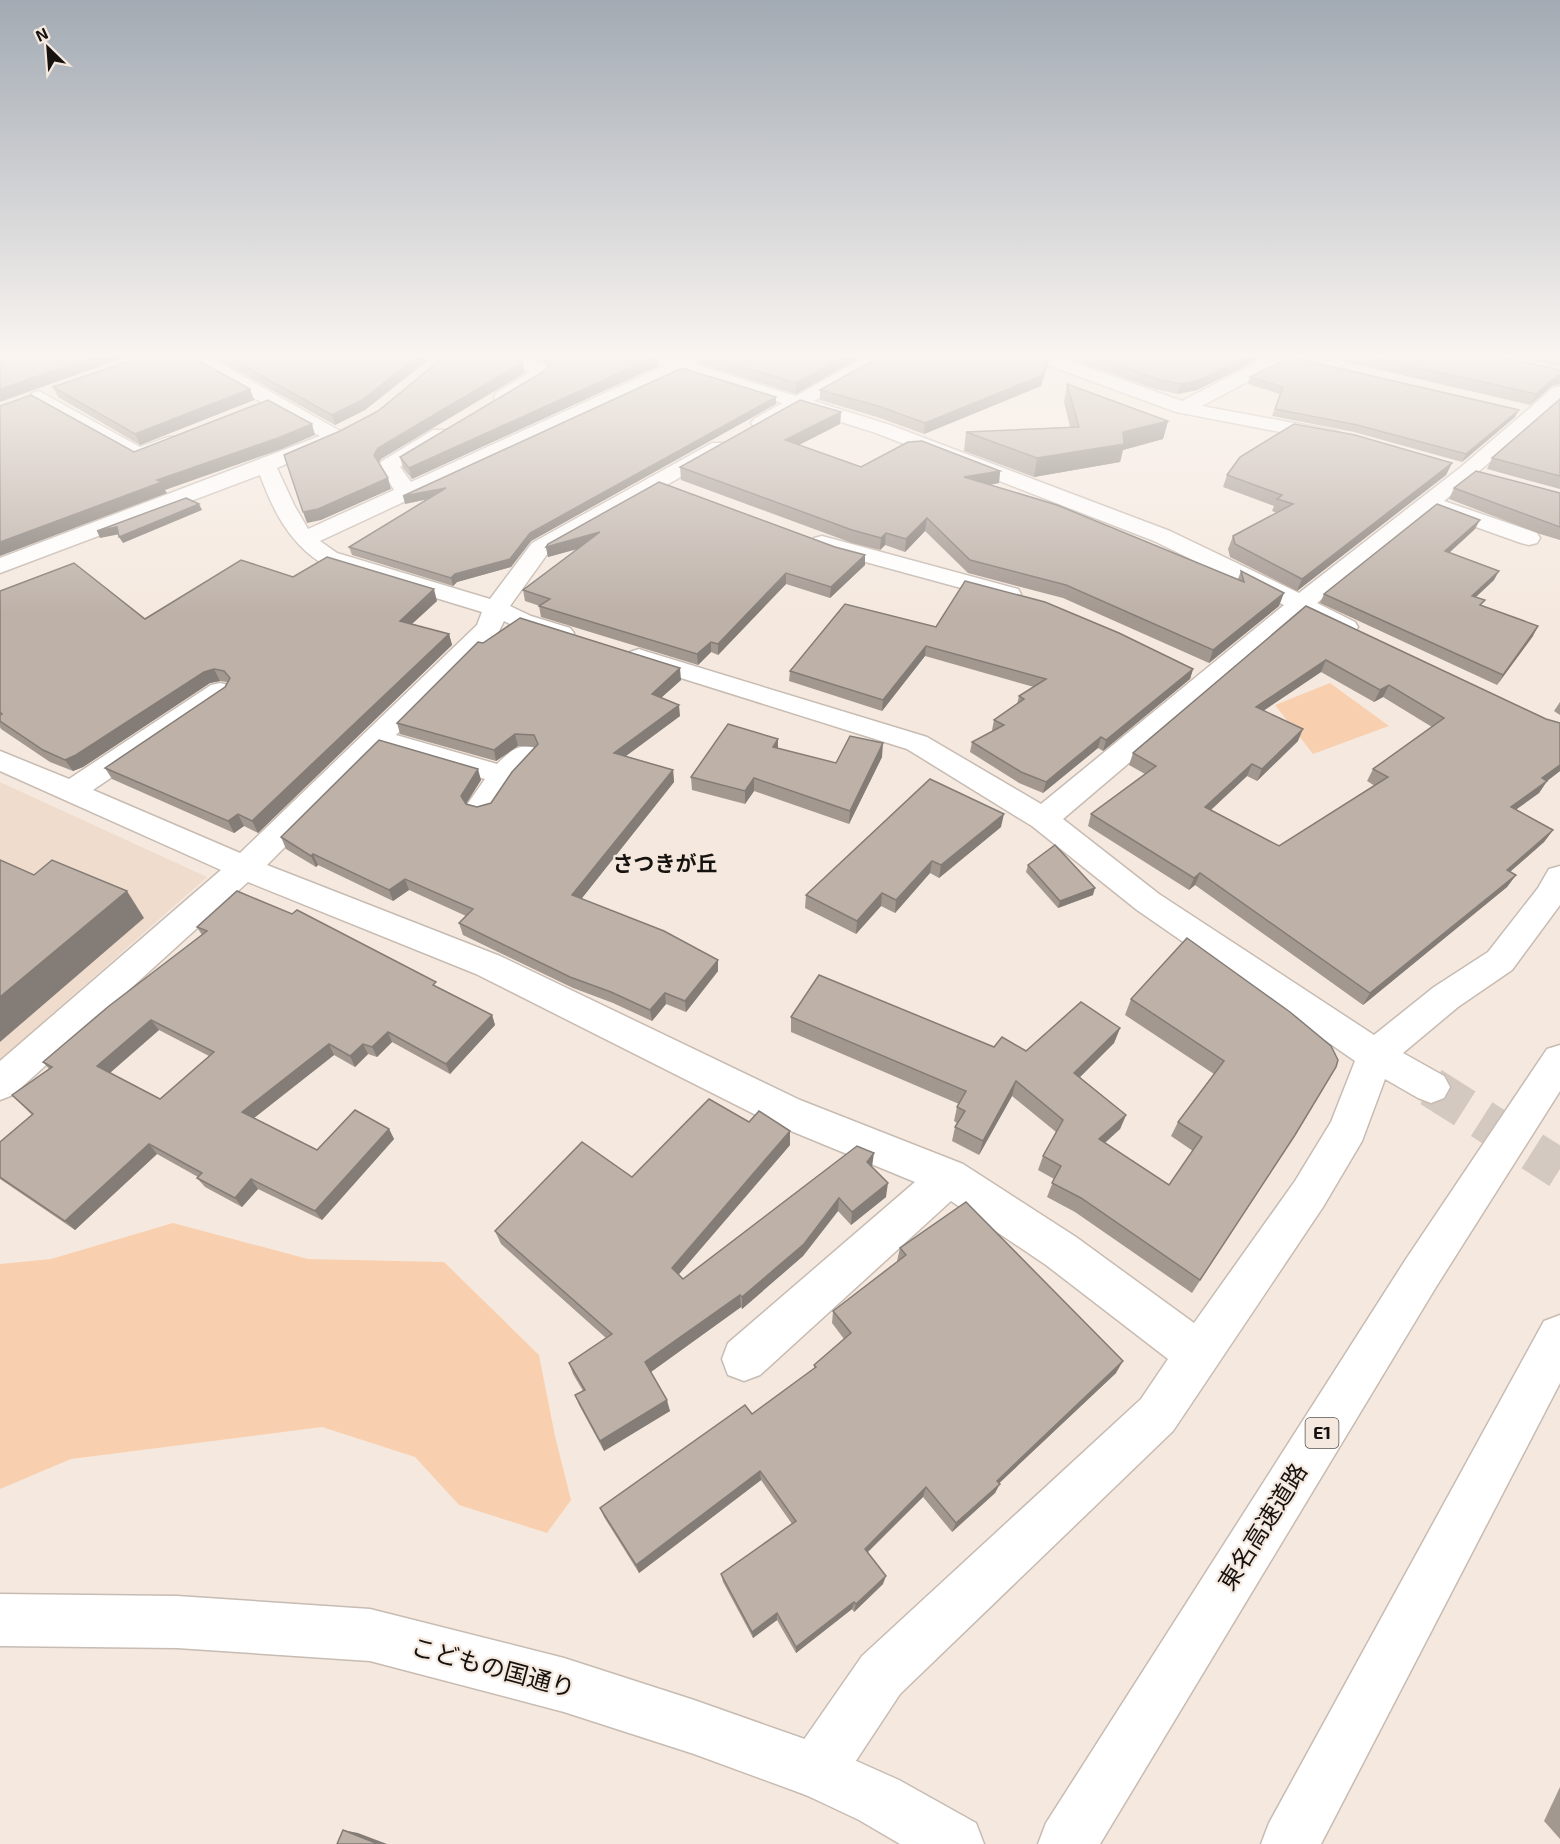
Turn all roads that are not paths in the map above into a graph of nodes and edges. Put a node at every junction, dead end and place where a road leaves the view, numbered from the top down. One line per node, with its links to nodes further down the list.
1 (117, 442): 2 (main road)
2 (172, 442)
3 (319, 442): 9 (main road)
4 (428, 442): 10 (main road)
5 (516, 442): 10 (main road)
6 (735, 442): 18 (main road)
7 (917, 442): 17 (main road)
8 (1502, 442): 11 (main road)
9 (266, 465): 14 (main road); 15 (main road)
10 (407, 493): 14 (main road)
11 (1428, 502): 13 (main road); 17 (main road)
12 (806, 538): 16 (main road)
13 (1530, 538)
14 (305, 539): 18 (main road)
15 (0, 566)
16 (1033, 600)
17 (1299, 605): 19 (main road); 27 (main road)
18 (496, 608): 21 (main road); 27 (main road)
19 (1365, 635)
20 (204, 696): 25 (main road)
21 (377, 739): 24 (main road); 28 (main road)
22 (525, 754): 24 (main road)
23 (0, 760): 25 (main road)
24 (503, 775): 26 (main road)
25 (71, 791): 28 (main road)
26 (481, 806)
27 (1043, 819): 30 (main road)
28 (244, 868): 32 (main road); 34 (main road)
29 (1560, 877): 30 (main road)
30 (1375, 1055): 33 (main road); 36 (main road)
31 (1560, 1060): 40 (main road, 東名高速道路 / E1)
32 (0, 1084)
33 (1431, 1087)
34 (949, 1177): 36 (main road); 37 (main road)
35 (1560, 1337): 42 (main road)
36 (1198, 1354): 39 (main road)
37 (744, 1359)
38 (0, 1620): 39 (main road, こどもの国通り)
39 (816, 1771): 41 (main road, こどもの国通り)
40 (1078, 1826)
41 (955, 1844)
42 (1290, 1844)

